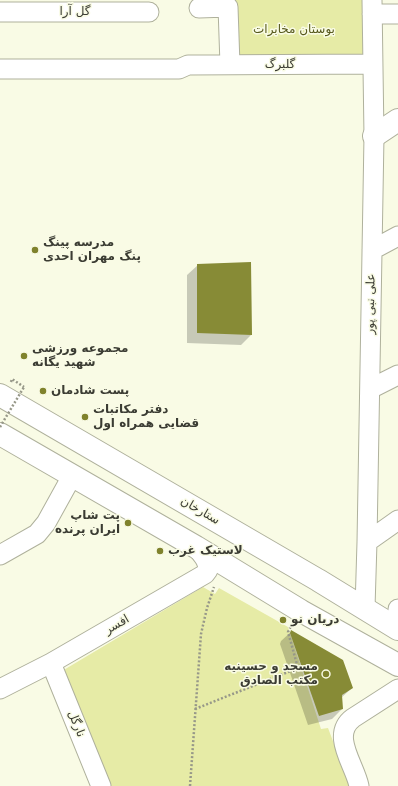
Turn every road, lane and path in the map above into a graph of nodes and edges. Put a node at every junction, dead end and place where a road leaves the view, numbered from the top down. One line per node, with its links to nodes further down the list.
1 (372, 7): 5 (street); 6 (street, علی نبی پور)
2 (200, 8): 7 (street)
3 (0, 12): 4 (street, گل آرا)
4 (149, 12)
5 (398, 14)
6 (373, 64): 7 (street, گلبرگ); 10 (street, علی نبی پور)
7 (230, 65): 8 (street, گلبرگ)
8 (0, 69)
9 (398, 120): 10 (main road)
10 (374, 136): 12 (street, علی نبی پور)
11 (398, 236): 12 (street)
12 (372, 250): 14 (street, علی نبی پور)
13 (398, 376): 14 (street)
14 (370, 389): 20 (street, علی نبی پور)
15 (4, 393): 16 (path, bridge); 24 (main road, ستارخان)
16 (0, 427)
17 (0, 434): 18 (main road)
18 (72, 476): 21 (main road); 22 (street)
19 (398, 520): 20 (street)
20 (367, 542): 24 (street, علی نبی پور)
21 (196, 547): 23 (main road); 29 (street, افسر)
22 (0, 555)
23 (225, 565): 30 (main road); 33 (path)
24 (365, 608): 28 (main road, ستارخان)
25 (398, 609): 26 (street)
26 (398, 619)
27 (293, 623): 33 (path)
28 (398, 629)
29 (51, 663): 31 (street, افسر); 34 (street, نارگل)
30 (398, 665)
31 (0, 689)
32 (398, 689): 36 (street)
33 (196, 709): 35 (path)
34 (100, 786)
35 (190, 786)
36 (359, 786)

